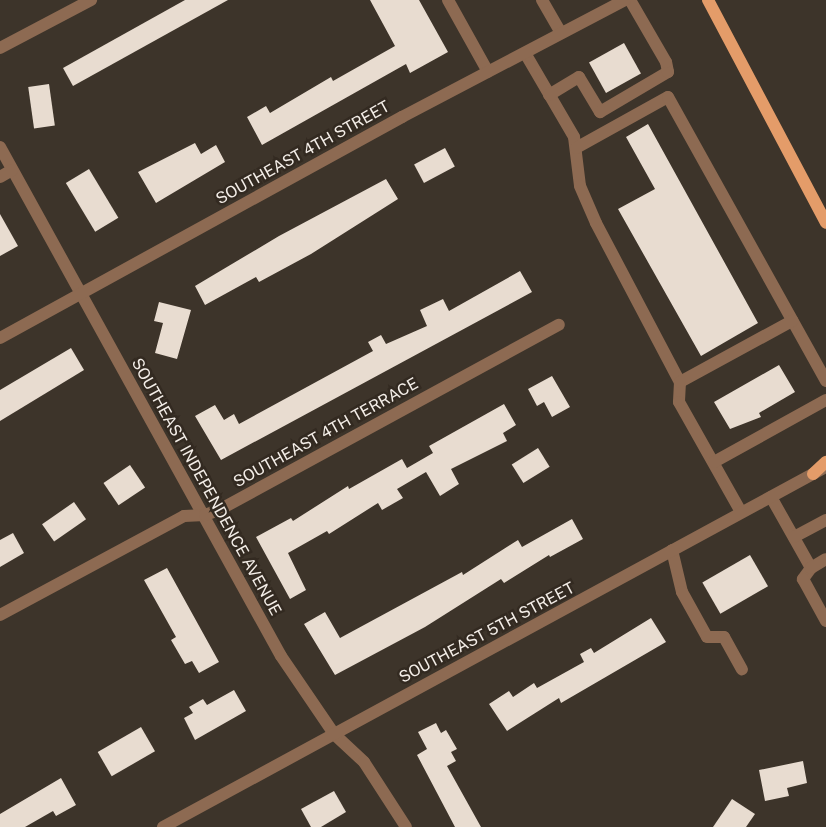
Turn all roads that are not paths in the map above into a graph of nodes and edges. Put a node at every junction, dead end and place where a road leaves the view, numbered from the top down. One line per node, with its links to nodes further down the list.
1 (90, 0): 8 (street)
2 (448, 0): 10 (street)
3 (542, 0): 7 (street)
4 (625, 0): 7 (street, SOUTHEAST 4TH STREET)
5 (630, 0): 11 (street)
6 (708, 0): 16 (main road)
7 (561, 33): 9 (street, SOUTHEAST 4TH STREET)
8 (0, 48)
9 (525, 53): 10 (street, SOUTHEAST 4TH STREET); 11 (street)
10 (488, 72): 17 (street, SOUTHEAST 4TH STREET)
11 (549, 95): 13 (street)
12 (0, 147): 14 (street, SOUTHEAST INDEPENDENCE AVENUE)
13 (576, 148): 18 (street); 22 (street)
14 (12, 170): 15 (street); 17 (street, SOUTHEAST INDEPENDENCE AVENUE)
15 (0, 177)
16 (826, 223)
17 (79, 294): 20 (street, SOUTHEAST 4TH STREET); 30 (street, SOUTHEAST INDEPENDENCE AVENUE)
18 (792, 320): 21 (street); 22 (street)
19 (559, 325): 30 (street, SOUTHEAST 4TH TERRACE)
20 (0, 338)
21 (826, 381)
22 (680, 382): 24 (street)
23 (826, 400): 24 (street)
24 (714, 462): 29 (street)
25 (826, 462): 27 (main road)
26 (826, 467): 27 (street, SOUTHEAST 5TH STREET)
27 (813, 474): 28 (street, SOUTHEAST 5TH STREET)
28 (771, 497): 29 (street, SOUTHEAST 5TH STREET); 32 (street)
29 (742, 512): 33 (street, SOUTHEAST 5TH STREET)
30 (205, 515): 36 (street, SOUTHEAST 4TH TERRACE); 39 (street, SOUTHEAST INDEPENDENCE AVENUE)
31 (826, 520): 32 (street)
32 (794, 537): 35 (street)
33 (672, 550): 38 (street); 39 (street, SOUTHEAST 5TH STREET)
34 (826, 560): 35 (street)
35 (811, 568): 37 (street)
36 (0, 615)
37 (826, 621)
38 (742, 668)
39 (334, 734): 40 (street, SOUTHEAST 5TH STREET); 41 (street, SOUTHEAST INDEPENDENCE AVENUE)
40 (163, 827)
41 (406, 827)

